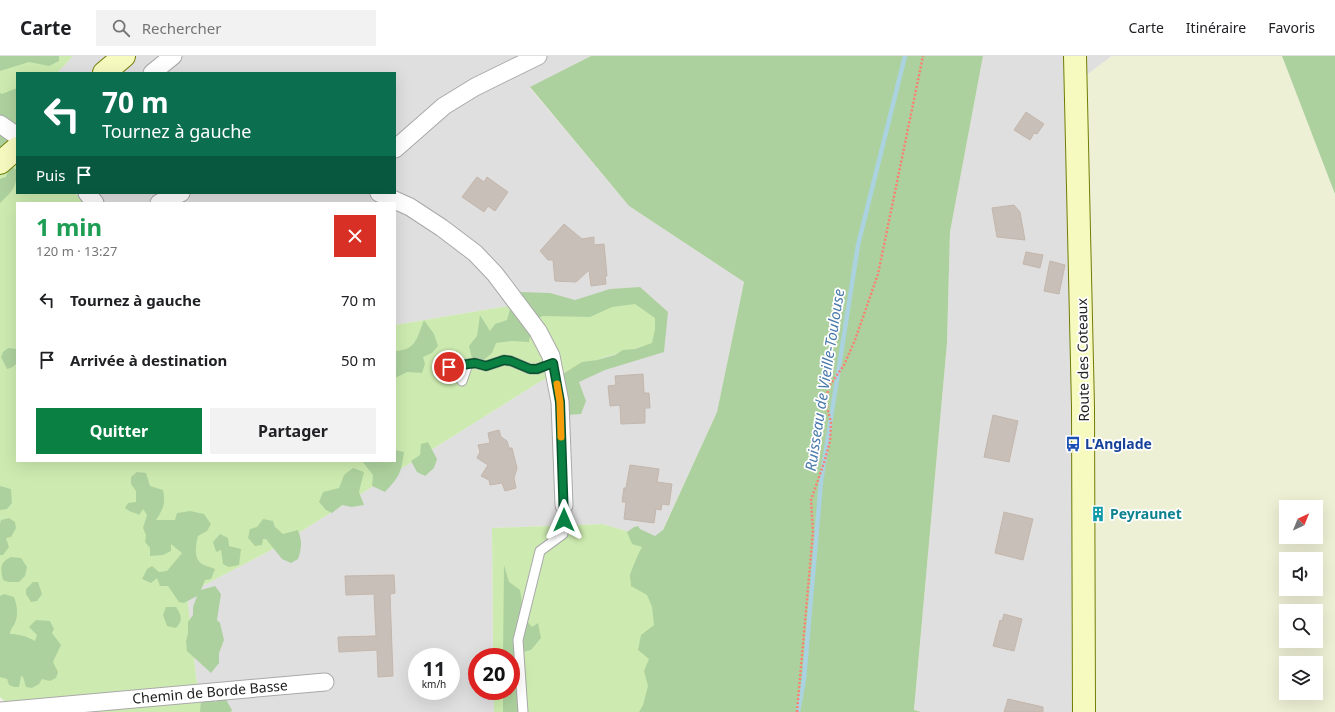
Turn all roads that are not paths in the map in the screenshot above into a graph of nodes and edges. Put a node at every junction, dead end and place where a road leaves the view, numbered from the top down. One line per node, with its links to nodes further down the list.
1 (124, 56): 5 (street)
2 (172, 56): 6 (street)
3 (538, 56): 9 (street)
4 (1076, 56): 25 (street, Route des Coteaux)
5 (105, 72)
6 (153, 72)
7 (0, 124): 8 (street)
8 (16, 135)
9 (396, 148)
10 (16, 149): 11 (street)
11 (0, 163)
12 (88, 194): 15 (street)
13 (180, 194): 16 (street)
14 (381, 194): 17 (street)
15 (95, 202)
16 (161, 202)
17 (553, 363): 18 (lane); 21 (street)
18 (468, 364): 19 (lane); 20 (lane)
19 (449, 367)
20 (462, 381)
21 (564, 506): 24 (lane)
22 (325, 682): 23 (street, Chemin de Borde Basse)
23 (0, 711)
24 (523, 712)
25 (1084, 712)

